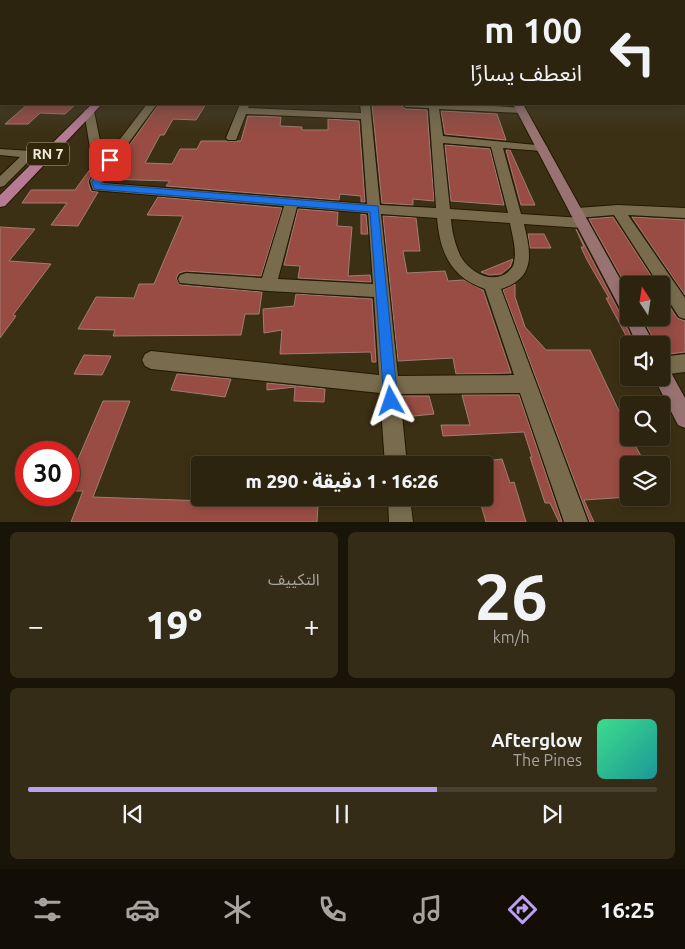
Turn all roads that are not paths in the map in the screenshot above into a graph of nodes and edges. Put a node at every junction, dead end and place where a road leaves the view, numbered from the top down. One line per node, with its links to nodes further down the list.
1 (151, 105): 14 (street)
2 (434, 105): 4 (street); 8 (street)
3 (244, 107): 6 (street); 7 (street)
4 (519, 107): 10 (street)
5 (93, 108): 13 (main road, RN 7); 14 (street)
6 (366, 110): 18 (street)
7 (232, 138)
8 (438, 139): 9 (street); 20 (street)
9 (496, 144): 10 (street); 22 (street)
10 (542, 148): 23 (street)
11 (0, 152): 12 (street)
12 (30, 154): 13 (street); 15 (street)
13 (47, 155): 17 (main road, RN 7)
14 (100, 173): 16 (street)
15 (0, 183)
16 (292, 202): 18 (street); 26 (street)
17 (0, 204)
18 (374, 209): 20 (street); 27 (street)
19 (618, 210): 21 (street); 23 (street); 29 (street)
20 (444, 214): 22 (street); 25 (street)
21 (683, 217)
22 (515, 218): 23 (street); 25 (street)
23 (579, 218): 28 (street)
24 (186, 279): 26 (street)
25 (491, 284): 33 (street)
26 (268, 285): 27 (street)
27 (382, 291): 34 (street)
28 (620, 295)
29 (685, 312)
30 (151, 360): 34 (street)
31 (685, 363): 32 (street)
32 (670, 365)
33 (527, 384): 34 (street); 40 (street)
34 (390, 385): 37 (street)
35 (668, 386): 36 (street)
36 (685, 418)
37 (395, 456)
38 (400, 506): 39 (street)
39 (401, 522)
40 (576, 522)

